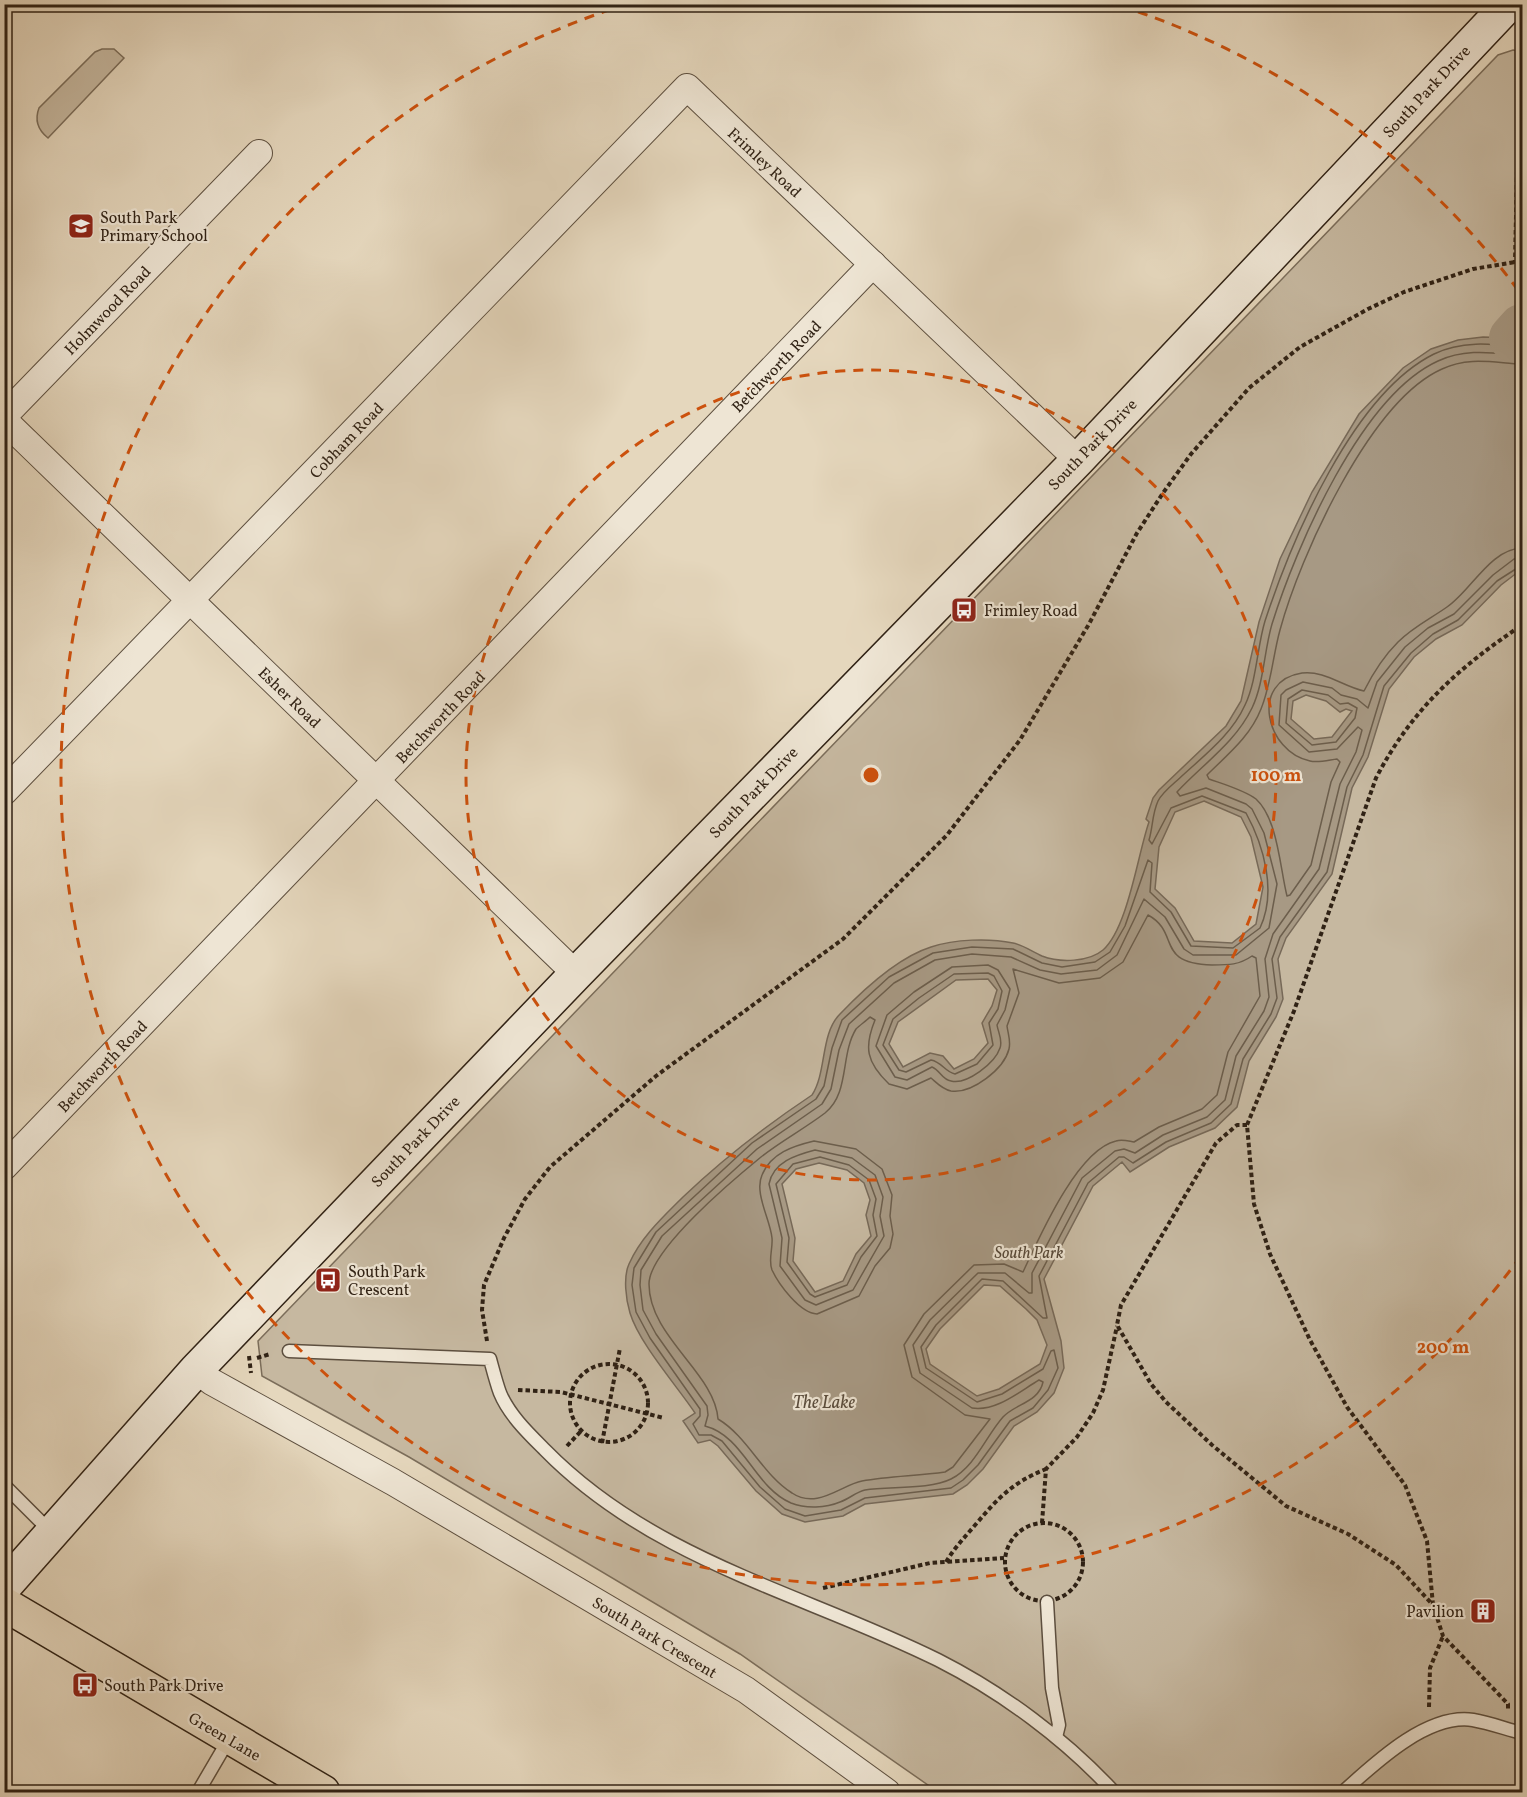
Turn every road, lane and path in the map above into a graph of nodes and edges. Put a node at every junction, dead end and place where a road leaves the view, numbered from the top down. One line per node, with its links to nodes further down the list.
1 (1515, 16): 4 (path); 9 (street, South Park Drive)
2 (687, 87): 6 (street, Frimley Road); 10 (street, Cobham Road)
3 (259, 153): 7 (street, Holmwood Road)
4 (1515, 262): 5 (path); 21 (path)
5 (1522, 262)
6 (873, 264): 9 (street, Frimley Road); 12 (street, Betchworth Road)
7 (4, 416)
8 (4, 420): 10 (street, Esher Road)
9 (1078, 460): 14 (street, South Park Drive)
10 (190, 600): 12 (street, Esher Road); 13 (street, Cobham Road)
11 (1522, 625): 15 (path)
12 (377, 783): 14 (street, Esher Road); 16 (street, Betchworth Road)
13 (4, 792)
14 (576, 974): 17 (street, South Park Drive)
15 (1247, 1125): 18 (path); 41 (path)
16 (4, 1167)
17 (239, 1324): 23 (street, South Park Drive); 27 (path)
18 (1117, 1325): 31 (path); 41 (path)
19 (620, 1348): 22 (path)
20 (289, 1351): 21 (lane)
21 (490, 1359): 24 (lane)
22 (617, 1365): 25 (path); 26 (path); 28 (path)
23 (196, 1370): 27 (street, South Park Crescent); 34 (street, South Park Drive)
24 (501, 1394): 25 (path); 38 (lane)
25 (571, 1394): 26 (path); 30 (path)
26 (609, 1404): 28 (path); 30 (path)
27 (268, 1413): 50 (street, South Park Crescent)
28 (648, 1413): 29 (path); 30 (path)
29 (664, 1418)
30 (602, 1443)
31 (1046, 1470): 33 (path); 36 (path)
32 (4, 1485): 34 (lane)
33 (1042, 1523): 35 (path); 39 (path)
34 (52, 1533): 37 (street, South Park Drive)
35 (1004, 1558): 36 (path); 39 (path)
36 (946, 1562): 38 (path)
37 (4, 1587)
38 (796, 1601): 46 (lane)
39 (1047, 1602): 46 (lane)
40 (4, 1604): 47 (main road, Green Lane)
41 (1433, 1605): 42 (path)
42 (1443, 1636): 43 (path); 44 (path)
43 (1433, 1727): 44 (lane); 52 (lane)
44 (1507, 1729): 45 (lane)
45 (1522, 1733)
46 (1056, 1737): 51 (lane)
47 (229, 1738): 48 (lane); 49 (main road, Green Lane)
48 (198, 1792)
49 (323, 1792)
50 (887, 1792)
51 (1114, 1792)
52 (1343, 1792)

